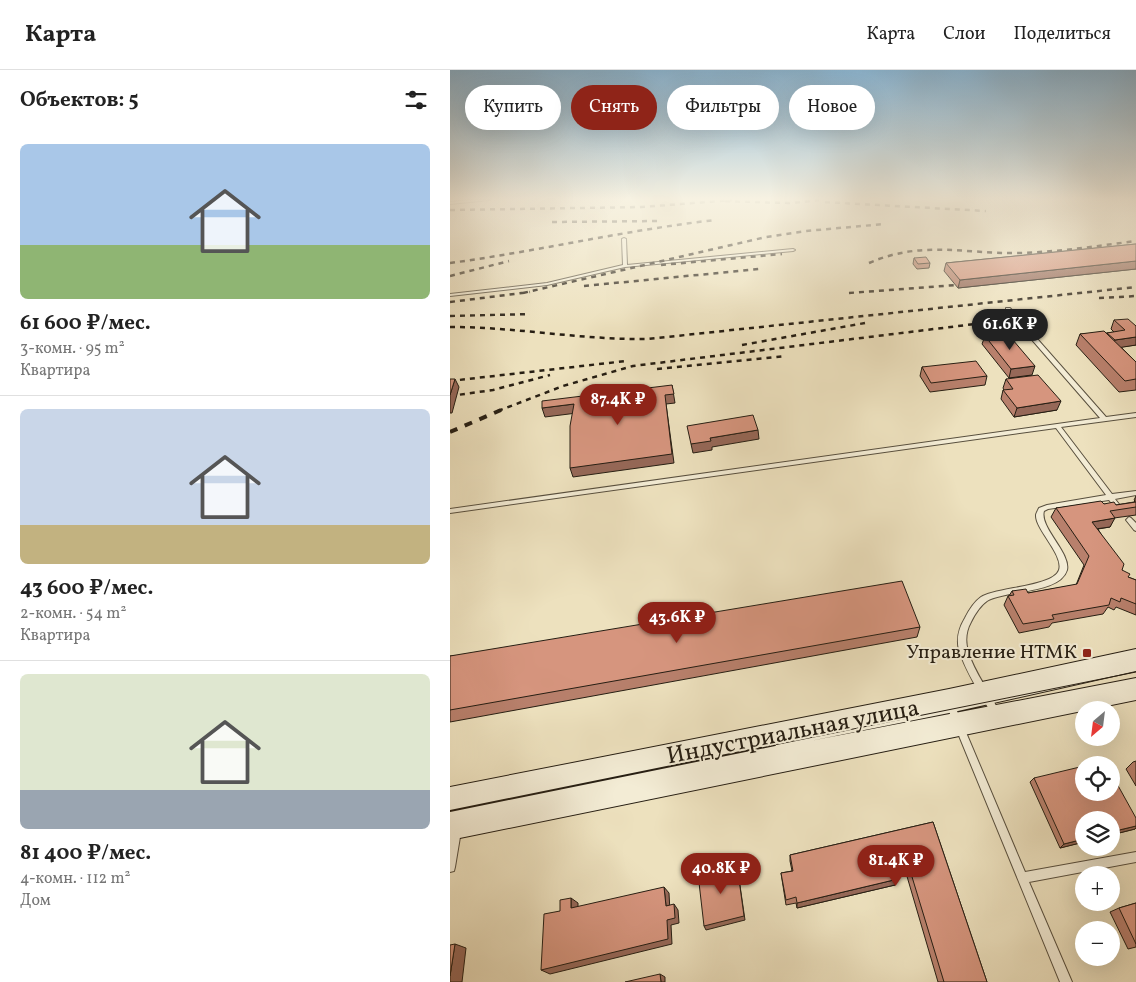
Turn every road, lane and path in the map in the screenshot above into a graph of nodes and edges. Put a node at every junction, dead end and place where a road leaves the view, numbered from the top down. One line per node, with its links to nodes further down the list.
1 (624, 243): 3 (lane)
2 (793, 250): 3 (lane)
3 (625, 266): 4 (lane)
4 (450, 295)
5 (1008, 309): 7 (lane)
6 (1136, 415): 7 (lane)
7 (1105, 420): 8 (lane)
8 (1057, 426): 10 (lane); 12 (lane)
9 (1136, 493): 10 (lane)
10 (1111, 497): 11 (lane); 17 (lane)
11 (1120, 508)
12 (450, 510)
13 (1129, 520): 14 (lane)
14 (1136, 528)
15 (1136, 660): 17 (main road, Индустриальная улица)
16 (1136, 689): 19 (main road, Индустриальная улица)
17 (986, 693): 18 (main road, Индустриальная улица); 19 (lane)
18 (954, 713): 19 (main road, Индустриальная улица); 20 (main road, Индустриальная улица); 23 (lane)
19 (997, 717)
20 (456, 812): 22 (lane)
21 (1136, 857): 23 (lane)
22 (450, 867)
23 (1022, 878): 24 (lane)
24 (1066, 982)

